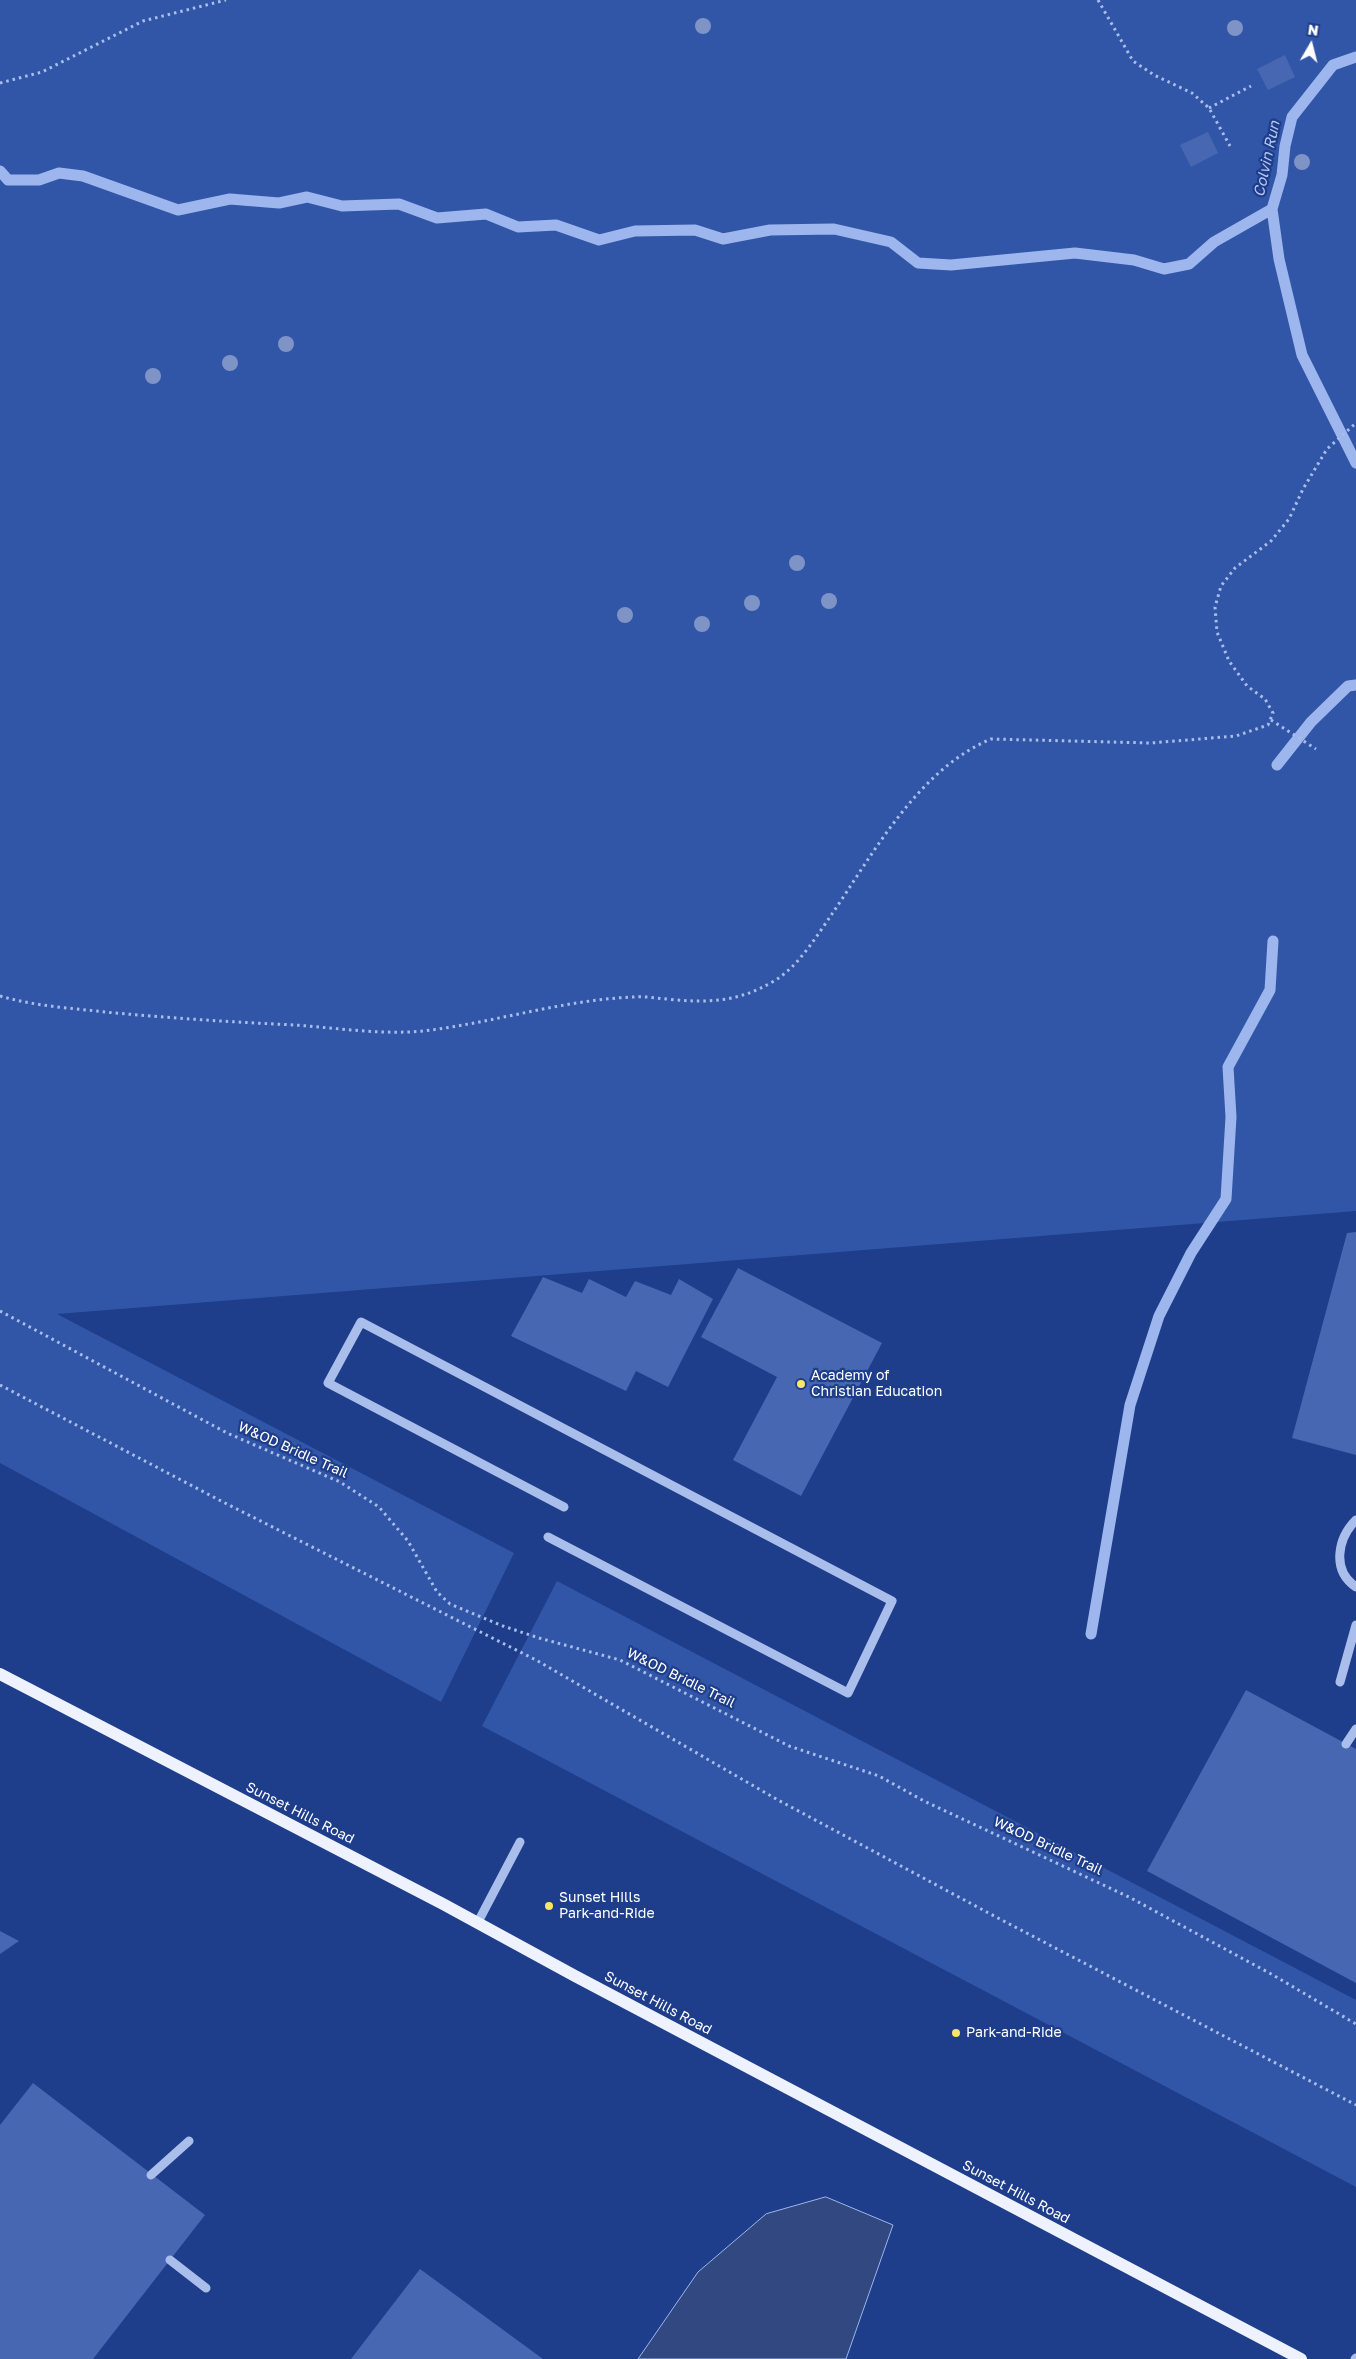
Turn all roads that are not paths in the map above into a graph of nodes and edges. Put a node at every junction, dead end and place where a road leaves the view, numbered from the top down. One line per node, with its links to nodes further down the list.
1 (564, 1507): 3 (lane)
2 (1356, 1520): 4 (lane)
3 (548, 1538)
4 (1356, 1587)
5 (1356, 1626): 7 (lane)
6 (0, 1674): 11 (main road, Sunset Hills Road)
7 (1340, 1682)
8 (1356, 1729): 9 (lane)
9 (1346, 1744)
10 (520, 1842): 11 (lane)
11 (478, 1922): 16 (main road, Sunset Hills Road)
12 (189, 2141): 13 (lane)
13 (152, 2175)
14 (170, 2260): 15 (lane)
15 (206, 2288)
16 (1301, 2359)

